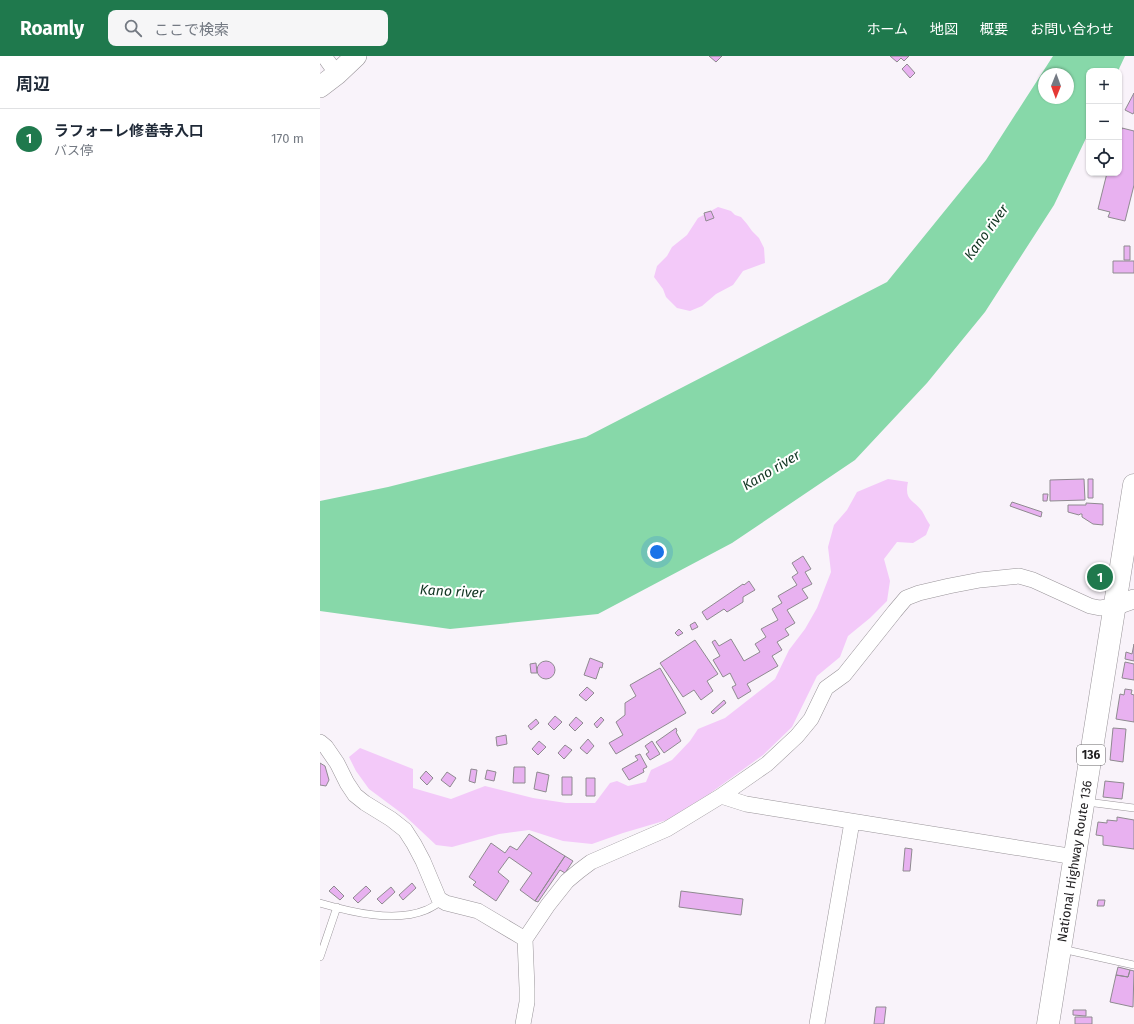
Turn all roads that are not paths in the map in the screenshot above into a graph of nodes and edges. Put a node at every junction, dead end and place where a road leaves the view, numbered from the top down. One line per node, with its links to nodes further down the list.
1 (324, 56): 3 (street)
2 (356, 56): 3 (main road)
3 (337, 74): 4 (main road)
4 (320, 87)
5 (1134, 485): 6 (highway, National Highway Route 136 / 136)
6 (1124, 602): 8 (street); 9 (highway, National Highway Route 136 / 136)
7 (320, 742): 13 (street)
8 (721, 796): 11 (street); 16 (street)
9 (1083, 801): 10 (lane); 12 (highway, National Highway Route 136 / 136)
10 (1134, 808)
11 (852, 822): 12 (street); 21 (street)
12 (1075, 856): 17 (highway, National Highway Route 136 / 136)
13 (442, 900): 15 (lane); 16 (street)
14 (320, 903): 15 (lane)
15 (337, 908): 18 (lane)
16 (525, 939): 20 (street)
17 (1060, 948): 19 (lane); 22 (highway, National Highway Route 136 / 136)
18 (320, 957)
19 (1134, 965)
20 (523, 1024)
21 (817, 1024)
22 (1048, 1024)

